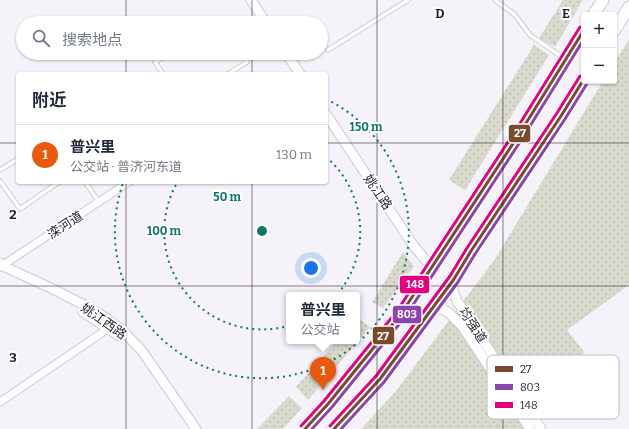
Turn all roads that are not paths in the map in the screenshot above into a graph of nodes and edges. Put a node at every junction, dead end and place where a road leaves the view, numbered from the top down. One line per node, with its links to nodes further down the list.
1 (251, 0): 7 (street)
2 (408, 0): 10 (lane)
3 (495, 0): 11 (lane)
4 (603, 0): 6 (main road)
5 (629, 7): 8 (main road)
6 (595, 12)
7 (260, 16)
8 (617, 26)
9 (581, 35): 11 (main road)
10 (328, 50)
11 (566, 59): 28 (main road)
12 (158, 60): 15 (lane)
13 (246, 60): 16 (lane)
14 (290, 60): 17 (street)
15 (162, 72)
16 (231, 72)
17 (296, 72)
18 (581, 84): 29 (main road)
19 (328, 117): 28 (street, 姚江路)
20 (16, 160): 21 (lane)
21 (0, 170)
22 (0, 180): 23 (lane)
23 (56, 184)
24 (86, 184): 26 (lane)
25 (126, 184): 26 (street, 滦河道)
26 (99, 202): 27 (street, 滦河道)
27 (1, 266): 31 (street, 姚江西路); 38 (street, 姚江西路)
28 (432, 268): 39 (main road)
29 (454, 279): 30 (main road); 32 (street, 均强道)
30 (431, 310): 33 (street, 均强道); 40 (main road)
31 (109, 328): 34 (street); 37 (street, 姚江西路)
32 (492, 355)
33 (487, 364)
34 (0, 402)
35 (523, 419): 41 (street, 均强道)
36 (534, 419): 42 (street, 均强道)
37 (188, 429)
38 (196, 429)
39 (306, 429)
40 (334, 429)
41 (530, 429)
42 (541, 429)

